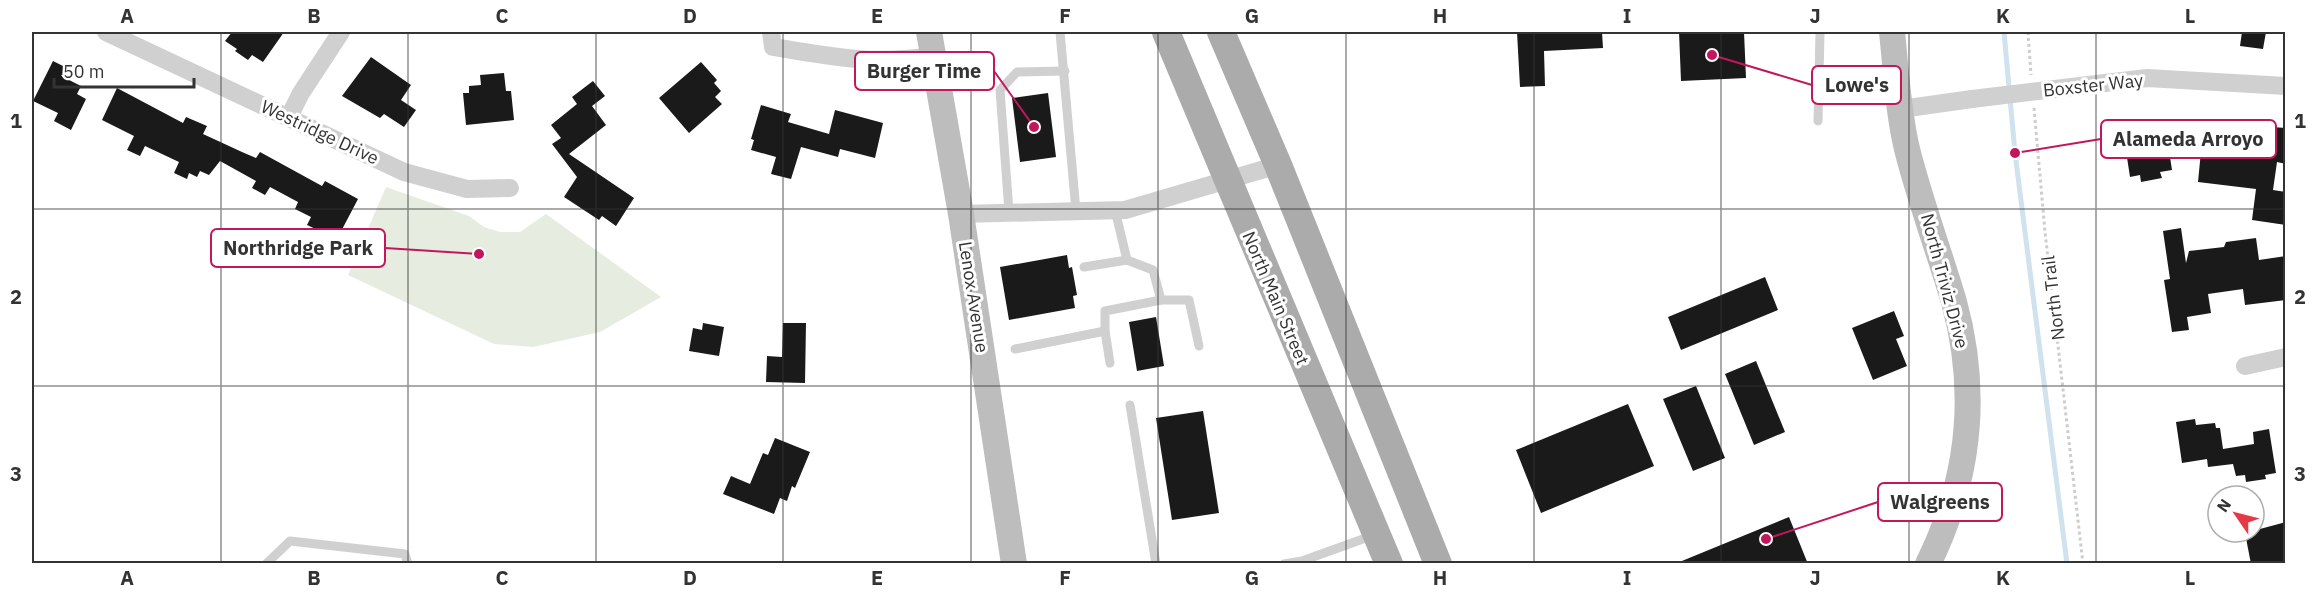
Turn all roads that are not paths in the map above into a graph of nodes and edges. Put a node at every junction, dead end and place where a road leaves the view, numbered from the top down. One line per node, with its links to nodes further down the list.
1 (106, 32): 13 (street, Westridge Drive)
2 (341, 32): 13 (street)
3 (771, 32): 9 (street)
4 (1060, 32): 10 (lane)
5 (1166, 32): 16 (main road, North Main Street)
6 (1221, 32): 15 (main road)
7 (1820, 32): 14 (lane)
8 (1892, 32): 12 (street, North Triviz Drive)
9 (931, 44): 21 (street, Lenox Avenue)
10 (1065, 71): 19 (lane); 20 (lane)
11 (2286, 86): 12 (street, Boxster Way, bridge)
12 (1901, 109): 40 (street, North Triviz Drive)
13 (289, 117): 17 (street, Westridge Drive)
14 (1818, 121)
15 (1278, 165): 16 (street); 39 (main road)
16 (1226, 179): 18 (street); 32 (main road, North Main Street)
17 (510, 188)
18 (1115, 210): 19 (street); 22 (lane)
19 (1076, 211): 20 (street)
20 (1009, 213): 21 (street)
21 (961, 214): 35 (street, Lenox Avenue)
22 (1127, 260): 23 (lane); 24 (lane)
23 (1084, 267)
24 (1161, 300): 25 (lane); 26 (lane)
25 (1105, 331): 27 (lane); 29 (lane)
26 (1198, 346)
27 (1015, 348)
28 (2286, 357): 30 (street)
29 (1110, 363)
30 (2246, 366)
31 (1130, 405): 36 (lane)
32 (1376, 534): 37 (lane); 38 (main road, North Main Street)
33 (266, 564): 34 (lane)
34 (408, 564)
35 (1014, 564)
36 (1156, 564)
37 (1284, 564)
38 (1389, 564)
39 (1438, 564)
40 (1928, 564)

